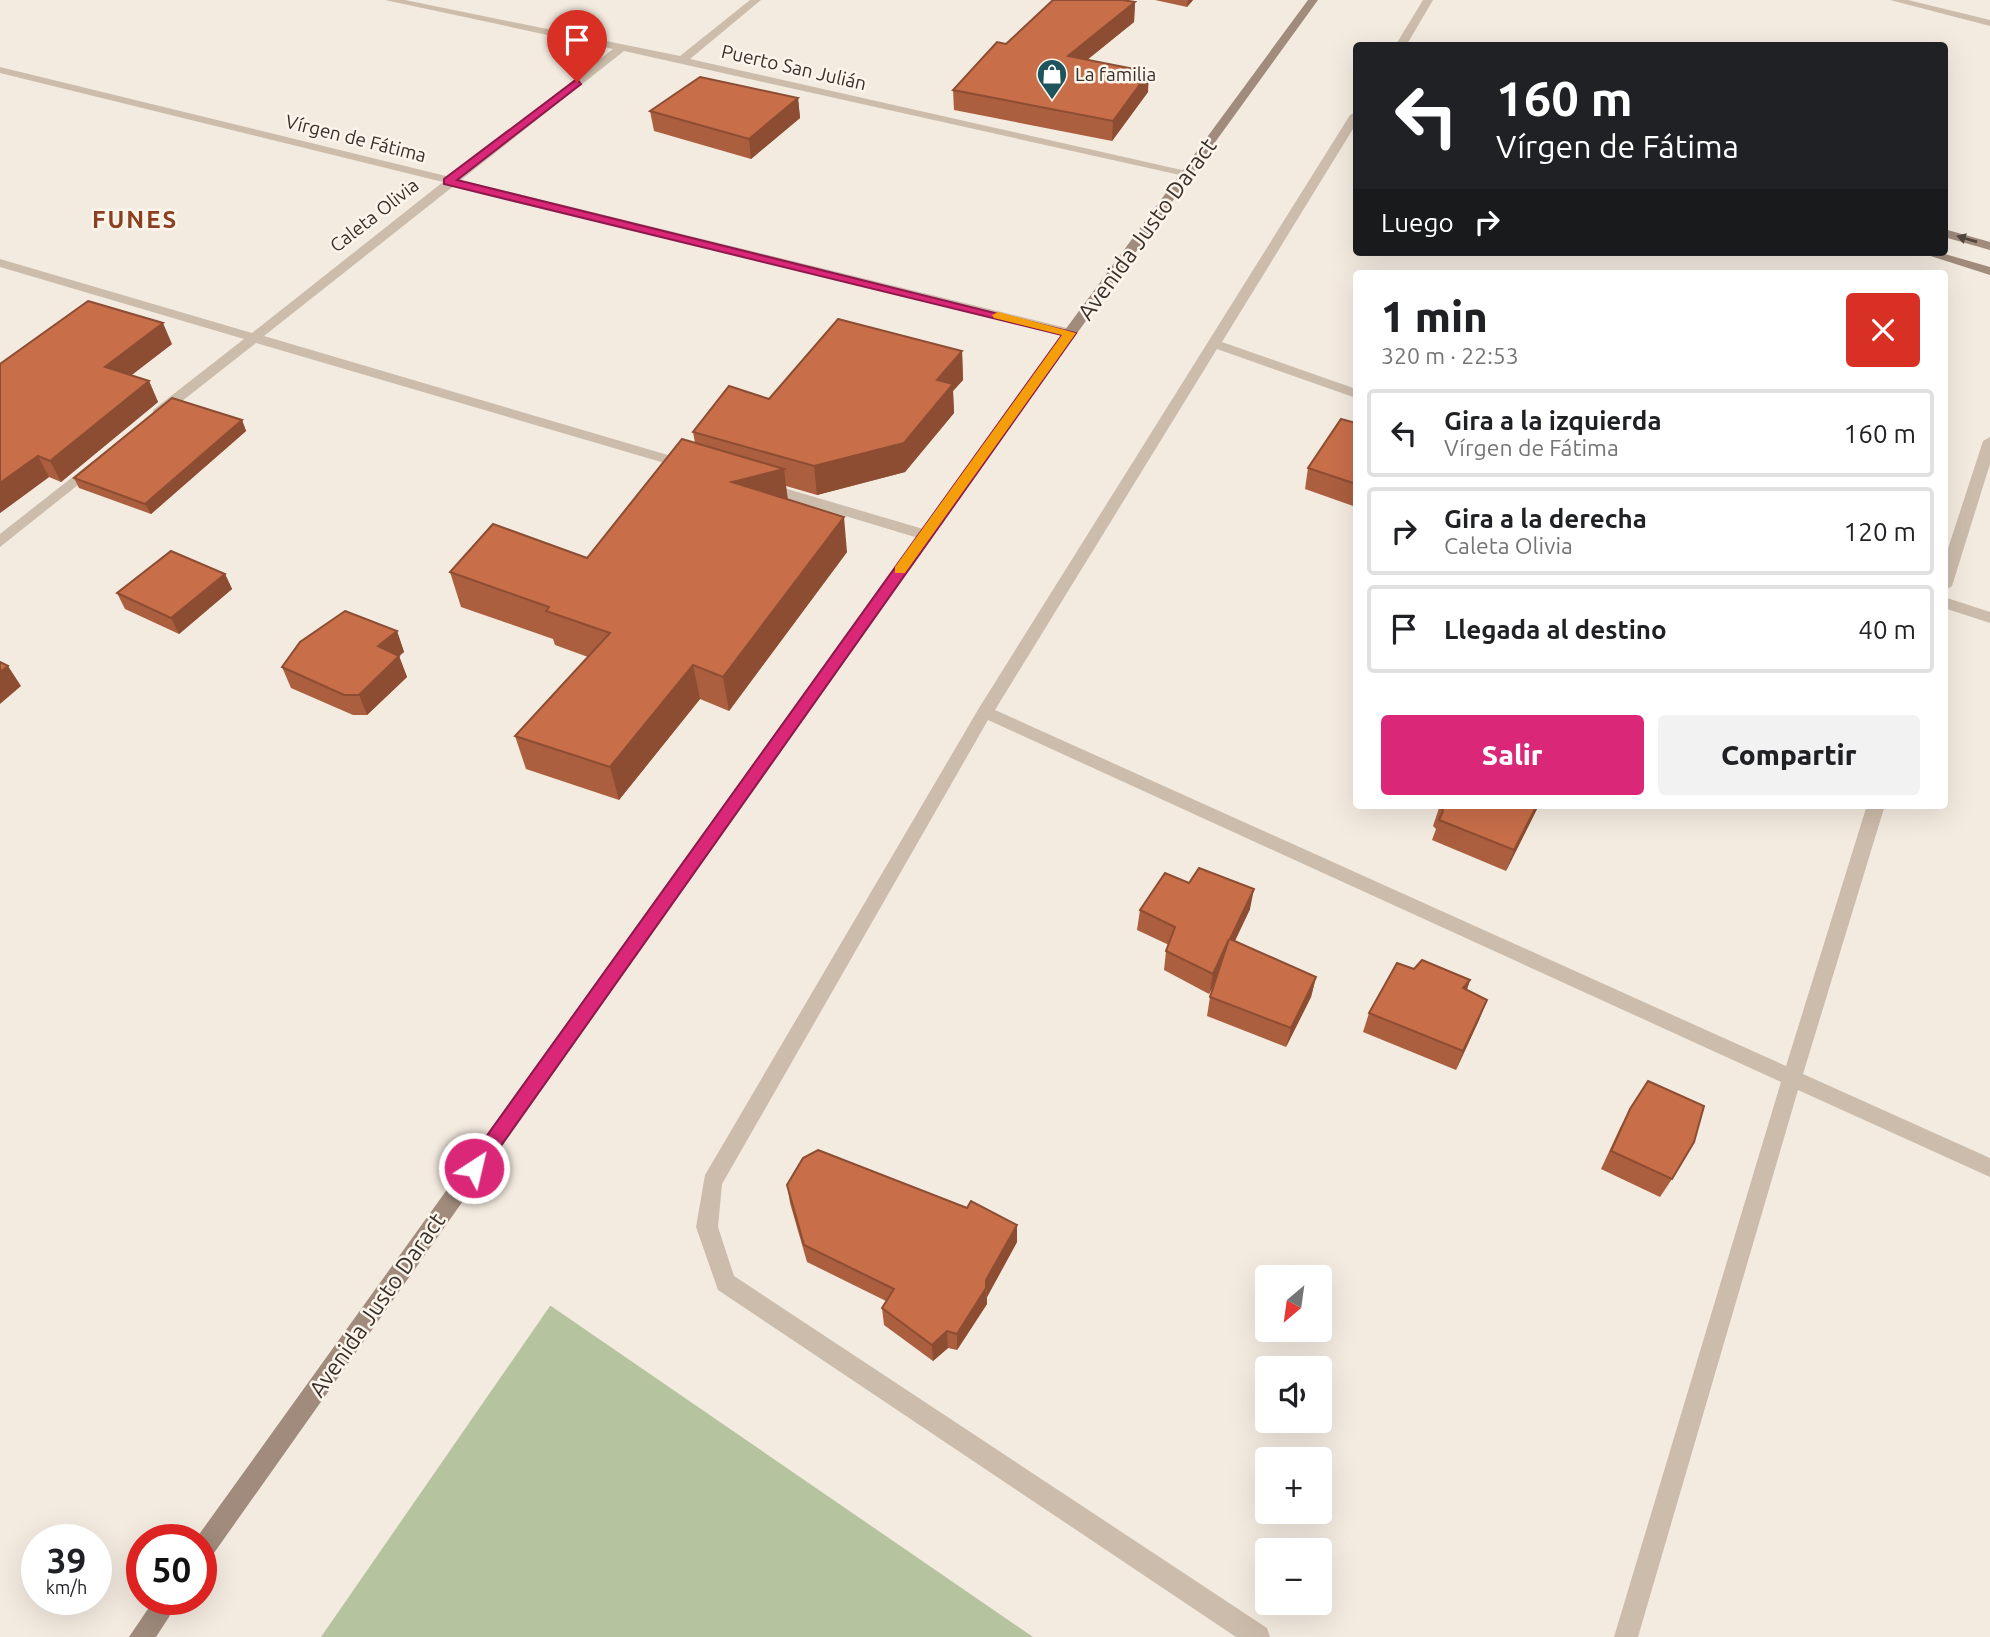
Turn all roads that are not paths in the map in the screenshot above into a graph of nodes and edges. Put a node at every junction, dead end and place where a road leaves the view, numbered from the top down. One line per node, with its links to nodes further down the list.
1 (390, 0): 8 (street, Puerto San Julián)
2 (756, 0): 9 (street)
3 (1313, 0): 12 (main road, Avenida Justo Daract)
4 (1428, 0): 7 (street)
5 (1895, 0): 6 (street)
6 (1990, 23)
7 (1402, 42)
8 (620, 49): 9 (street, Puerto San Julián); 13 (street, Caleta Olivia)
9 (682, 60): 12 (street, Puerto San Julián)
10 (0, 70): 13 (street, Vírgen de Fátima)
11 (1353, 120): 21 (street)
12 (1189, 173): 19 (main road, Avenida Justo Daract)
13 (448, 181): 19 (street, Vírgen de Fátima); 20 (street, Caleta Olivia)
14 (1948, 234): 15 (main road, one-way to 14)
15 (1990, 246)
16 (1938, 256): 18 (main road)
17 (0, 263): 20 (street)
18 (1990, 271)
19 (1070, 333): 28 (main road, Avenida Justo Daract)
20 (253, 336): 23 (street, Caleta Olivia); 26 (street)
21 (1215, 344): 22 (street); 33 (street)
22 (1353, 393)
23 (148, 421)
24 (1990, 441): 30 (street)
25 (106, 455): 29 (street)
26 (701, 469)
27 (753, 484): 28 (street)
28 (925, 535): 37 (main road, Avenida Justo Daract)
29 (0, 542)
30 (1948, 573)
31 (1948, 603): 32 (street)
32 (1990, 618)
33 (985, 712): 35 (street); 40 (street)
34 (1875, 809): 35 (street)
35 (1792, 1077): 36 (street); 41 (street)
36 (1990, 1168)
37 (217, 1530)
38 (157, 1615): 39 (main road)
39 (141, 1637)
40 (1258, 1637)
41 (1626, 1637)

